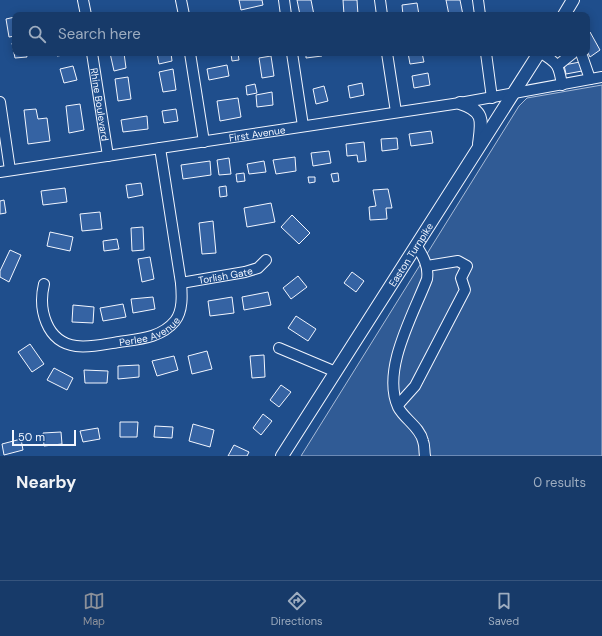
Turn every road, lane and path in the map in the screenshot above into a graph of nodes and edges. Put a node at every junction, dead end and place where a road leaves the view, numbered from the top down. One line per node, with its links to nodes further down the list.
1 (84, 0): 7 (street)
2 (182, 0): 8 (street)
3 (284, 0): 9 (street)
4 (380, 0): 10 (street)
5 (478, 0): 11 (street)
6 (573, 0): 12 (main road)
7 (86, 12)
8 (184, 12)
9 (286, 12)
10 (382, 12)
11 (480, 12)
12 (566, 12)
13 (92, 56): 35 (street, Rhine Boulevard)
14 (190, 56): 32 (street)
15 (292, 56): 31 (street)
16 (388, 56): 30 (street)
17 (486, 56): 27 (street)
18 (538, 56): 26 (main road, Easton Turnpike)
19 (546, 56): 22 (street)
20 (570, 56): 22 (street)
21 (582, 56): 24 (street)
22 (558, 66): 25 (street)
23 (602, 77): 24 (street, First Avenue)
24 (590, 79): 25 (street, First Avenue)
25 (562, 85): 26 (street, First Avenue)
26 (513, 93): 27 (street, First Avenue); 34 (main road, Easton Turnpike)
27 (492, 98): 29 (street, First Avenue)
28 (0, 102): 36 (street)
29 (460, 103): 30 (street, First Avenue); 34 (main road)
30 (396, 112): 31 (street, First Avenue)
31 (303, 126): 32 (street, First Avenue)
32 (204, 142): 33 (street, First Avenue)
33 (160, 148): 35 (street, First Avenue); 41 (street, Perlee Avenue)
34 (478, 148): 38 (main road, Easton Turnpike)
35 (108, 156): 36 (street, First Avenue)
36 (10, 170): 37 (street, First Avenue)
37 (0, 172)
38 (416, 245): 40 (street); 44 (main road, Easton Turnpike)
39 (266, 260): 41 (street, Torlish Gate)
40 (427, 266): 45 (street); 45 (street)
41 (181, 283): 42 (street, Perlee Avenue)
42 (44, 284)
43 (279, 348): 44 (street)
44 (336, 372): 46 (main road, Easton Turnpike)
45 (398, 405): 47 (street)
46 (282, 456)
47 (425, 456)

